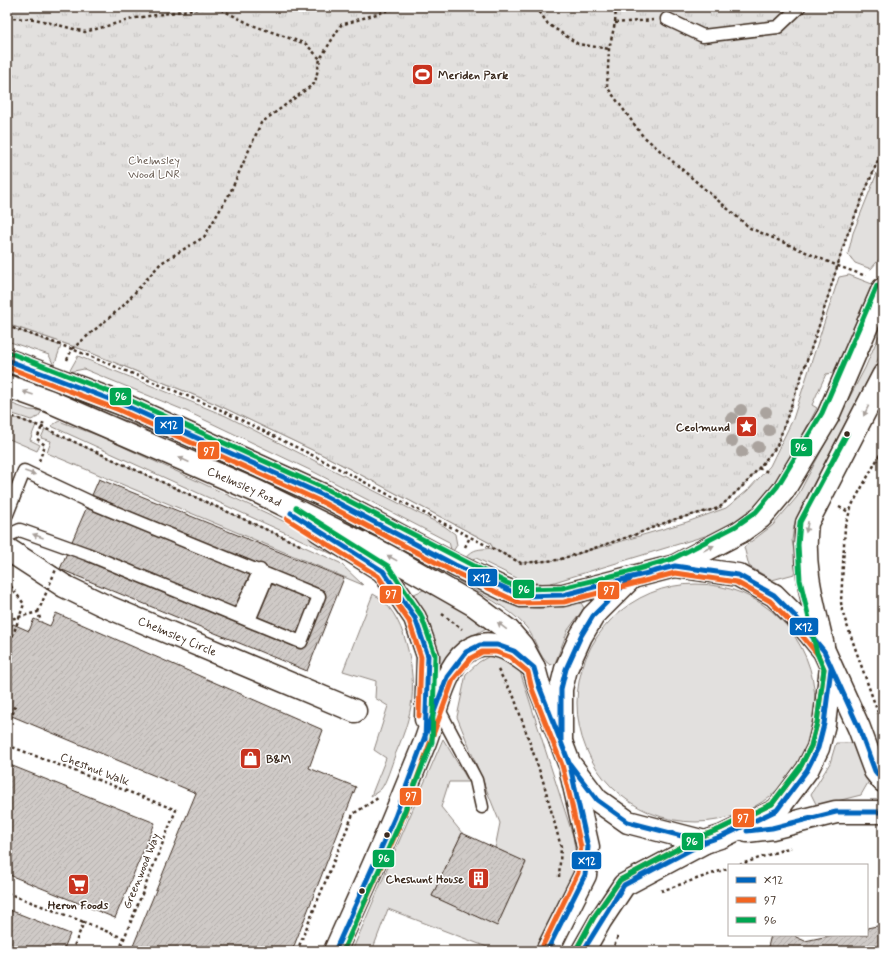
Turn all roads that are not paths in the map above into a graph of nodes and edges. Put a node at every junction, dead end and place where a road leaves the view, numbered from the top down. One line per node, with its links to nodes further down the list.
1 (799, 7): 2 (lane)
2 (667, 19)
3 (878, 283): 12 (street, one-way to 3)
4 (7, 360): 14 (street, Chelmsley Road)
5 (883, 376): 16 (street, one-way to 16)
6 (7, 386): 7 (street, Chelmsley Road, one-way to 6)
7 (258, 492): 17 (street, Chelmsley Road, one-way to 7); 20 (street)
8 (7, 514): 13 (lane, one-way to 13)
9 (7, 536): 13 (lane, one-way to 9)
10 (94, 545): 15 (lane)
11 (7, 549): 19 (street, Chelmsley Circle)
12 (675, 566): 14 (street, Chelmsley Road); 16 (street)
13 (264, 573): 15 (lane); 15 (lane); 15 (lane)
14 (630, 579): 21 (street)
15 (245, 615)
16 (828, 659): 23 (street); 26 (street)
17 (534, 668): 18 (street); 21 (street, Chelmsley Road)
18 (437, 706): 20 (street); 24 (lane)
19 (355, 712)
20 (425, 740): 28 (street)
21 (561, 742): 22 (street, Chelmsley Road)
22 (569, 763): 27 (street); 29 (street)
23 (883, 782)
24 (482, 807)
25 (883, 812): 26 (street)
26 (728, 834): 27 (street)
27 (705, 842): 30 (street)
28 (335, 951)
29 (547, 951)
30 (583, 951)

